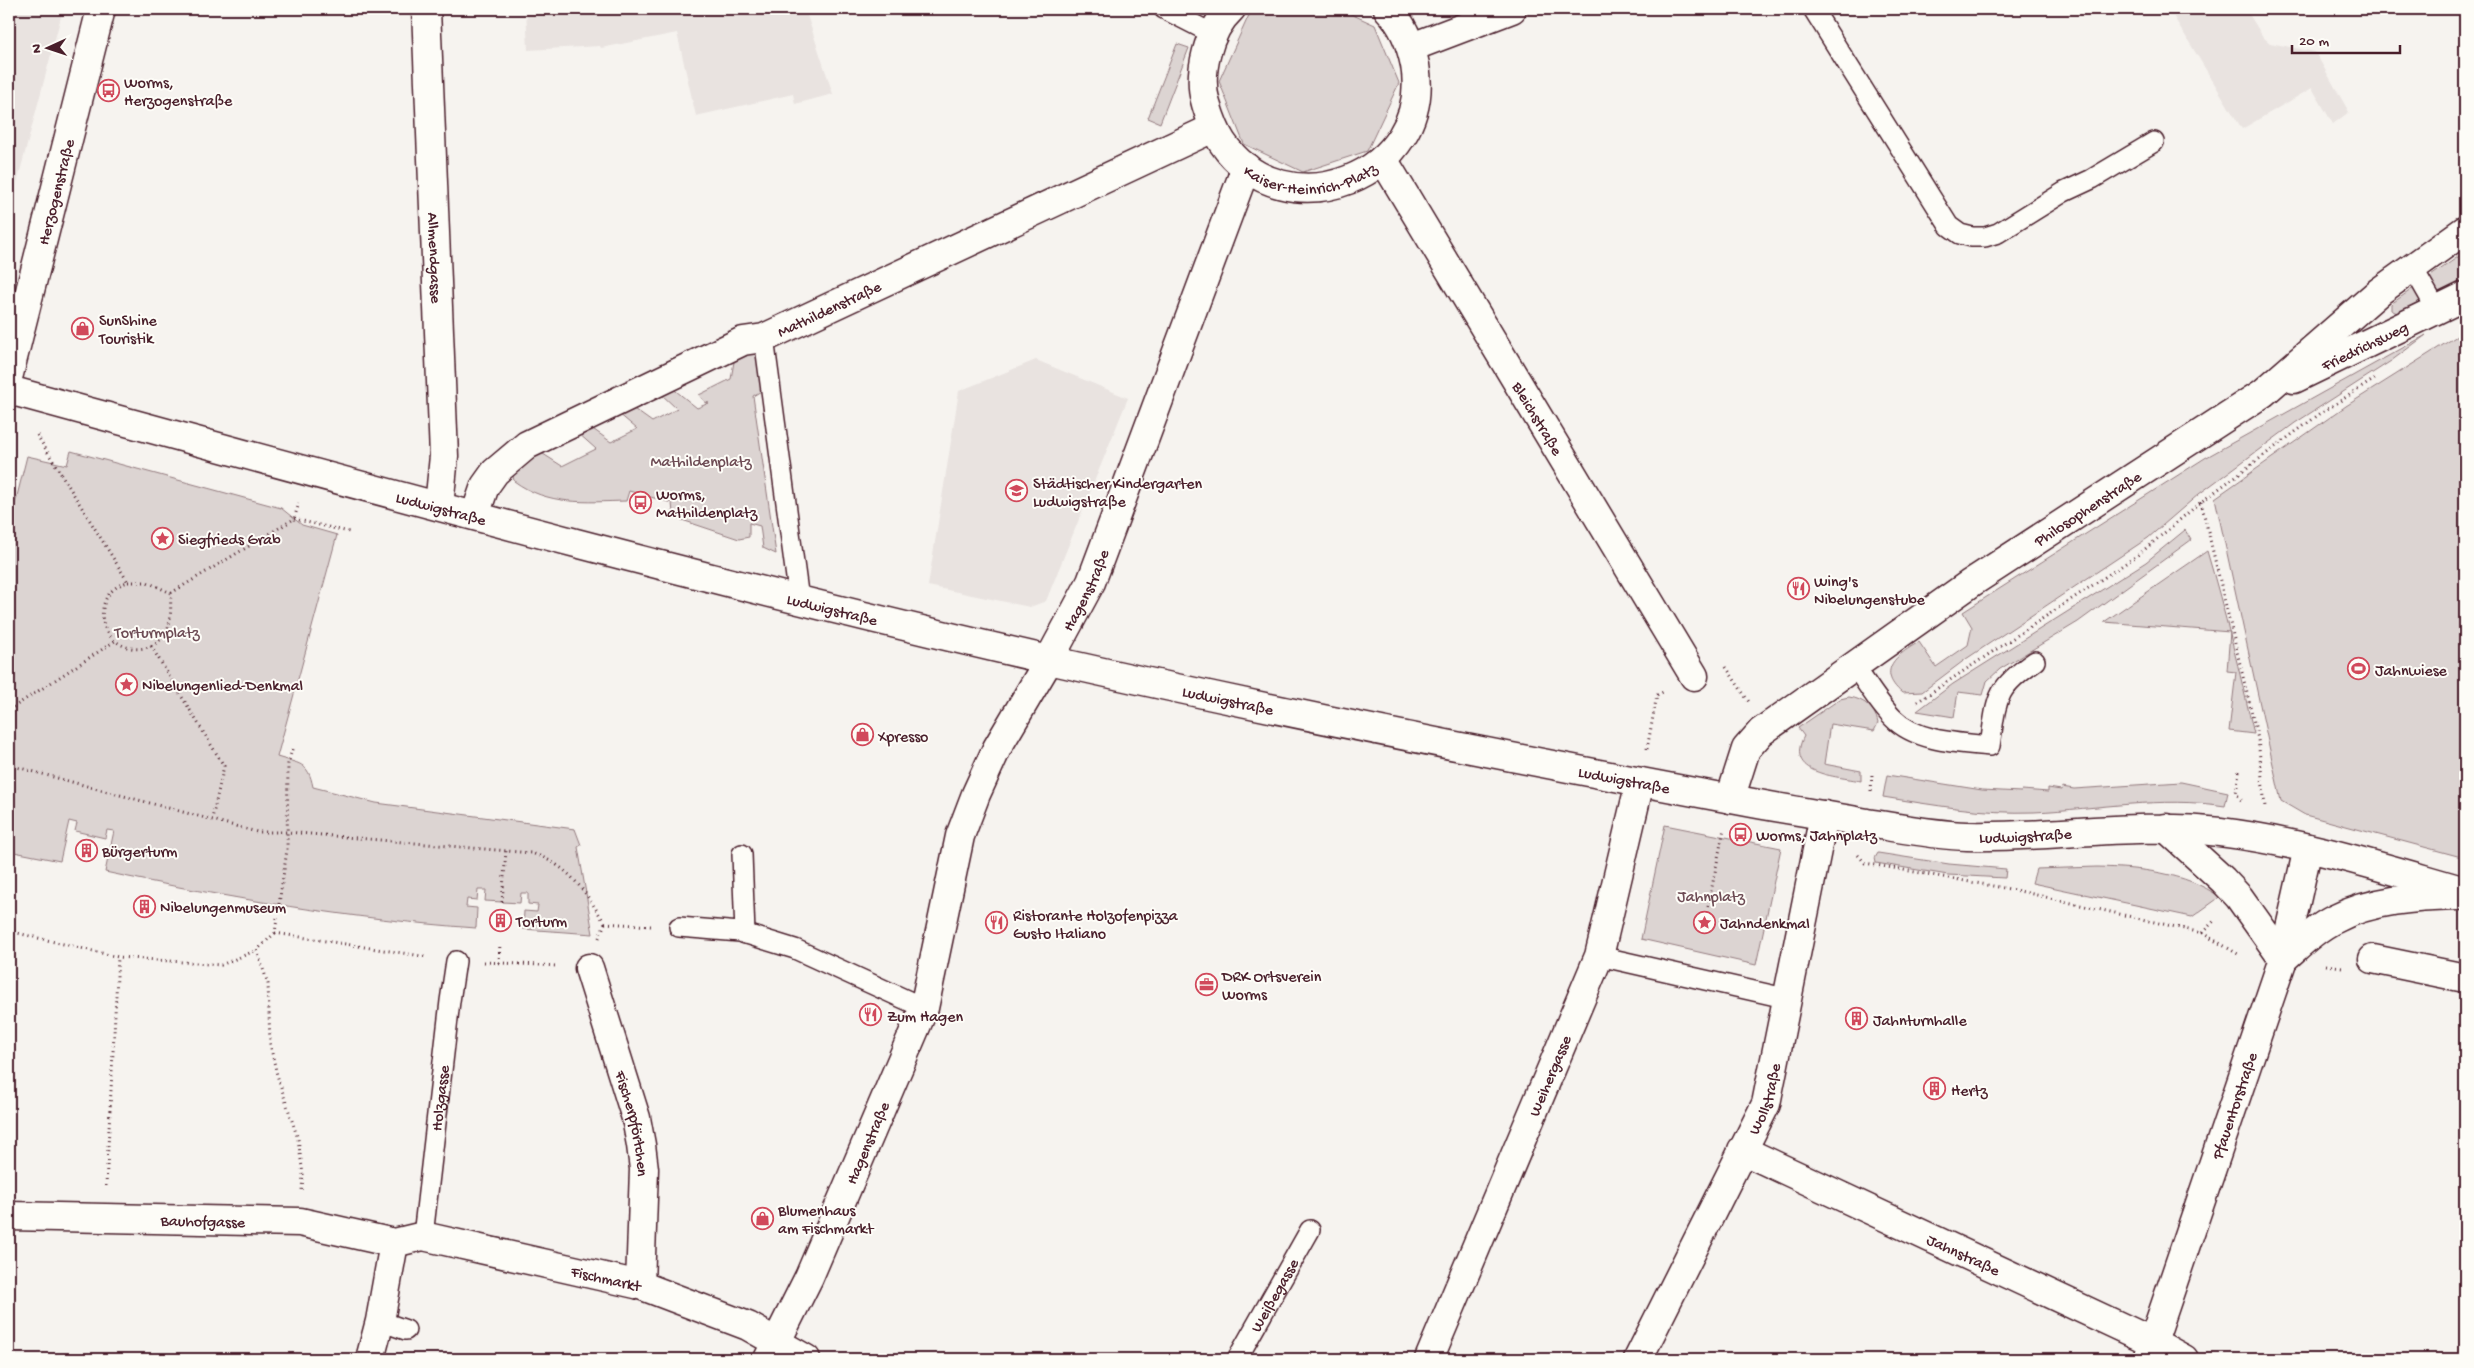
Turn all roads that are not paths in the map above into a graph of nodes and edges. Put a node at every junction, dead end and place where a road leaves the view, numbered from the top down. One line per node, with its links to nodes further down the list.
1 (101, 9): 19 (street, Herzogenstraße)
2 (426, 9): 22 (street, Allmendgasse)
3 (1164, 9): 8 (lane)
4 (1231, 9): 8 (street, Kaiser-Heinrich-Platz)
5 (1388, 9): 9 (street, Kaiser-Heinrich-Platz)
6 (1512, 9): 9 (street)
7 (1813, 9): 11 (lane)
8 (1213, 34): 10 (street, Kaiser-Heinrich-Platz)
9 (1412, 47): 12 (street, Kaiser-Heinrich-Platz)
10 (1213, 128): 13 (street, Kaiser-Heinrich-Platz); 18 (street, Mathildenstraße)
11 (2154, 142)
12 (1384, 159): 13 (street, Kaiser-Heinrich-Platz); 28 (street, Bleichstraße)
13 (1246, 167): 25 (street, Hagenstraße)
14 (2465, 230): 15 (street, Philosophenstraße)
15 (2412, 268): 17 (lane); 21 (street, Philosophenstraße)
16 (2465, 296): 17 (street, Friedrichsweg)
17 (2437, 310): 21 (street, Friedrichsweg)
18 (764, 338): 23 (street, Mathildenstraße); 24 (lane)
19 (9, 374)
20 (9, 390): 22 (street, Ludwigstraße)
21 (2263, 393): 27 (street, Philosophenstraße)
22 (439, 506): 23 (street, Ludwigstraße)
23 (475, 515): 24 (street, Ludwigstraße)
24 (799, 600): 25 (street, Ludwigstraße)
25 (1049, 660): 29 (street, Ludwigstraße); 46 (street, Hagenstraße)
26 (2035, 661): 27 (lane)
27 (1854, 666): 30 (street, Philosophenstraße)
28 (1694, 676)
29 (1640, 782): 30 (street, Ludwigstraße); 39 (street, Weihergasse)
30 (1730, 799): 31 (street, Ludwigstraße)
31 (1824, 816): 32 (street, Ludwigstraße); 45 (street, Wollstraße)
32 (2166, 828): 33 (street, Ludwigstraße); 40 (street)
33 (2308, 848): 35 (street, Ludwigstraße); 40 (street, Pfauentorstraße)
34 (742, 854): 38 (lane)
35 (2465, 891)
36 (2465, 896): 40 (street)
37 (679, 927): 38 (lane)
38 (745, 934): 46 (lane)
39 (1599, 956): 45 (lane); 60 (street, Weihergasse)
40 (2283, 959): 56 (street, Pfauentorstraße)
41 (2373, 959): 44 (street)
42 (456, 961): 50 (lane, Holzgasse)
43 (589, 968): 52 (street, Fischerpförtchen)
44 (2465, 978)
45 (1788, 1000): 47 (street, Wollstraße)
46 (924, 1008): 55 (street, Hagenstraße)
47 (1742, 1150): 56 (street, Jahnstraße); 61 (street, Wollstraße)
48 (9, 1216): 51 (street, Bauhofgasse)
49 (1310, 1230): 59 (lane, Weißegasse)
50 (423, 1236): 51 (street, Fischmarkt); 52 (street, Fischmarkt)
51 (394, 1243): 53 (street)
52 (640, 1285): 55 (street, Fischmarkt)
53 (380, 1321): 54 (lane); 57 (street)
54 (406, 1330)
55 (772, 1351): 58 (street, Fischmarkt)
56 (2150, 1351): 62 (street, Jahnstraße)
57 (370, 1359)
58 (806, 1359)
59 (1237, 1359)
60 (1429, 1359)
61 (1638, 1359)
62 (2183, 1359)

